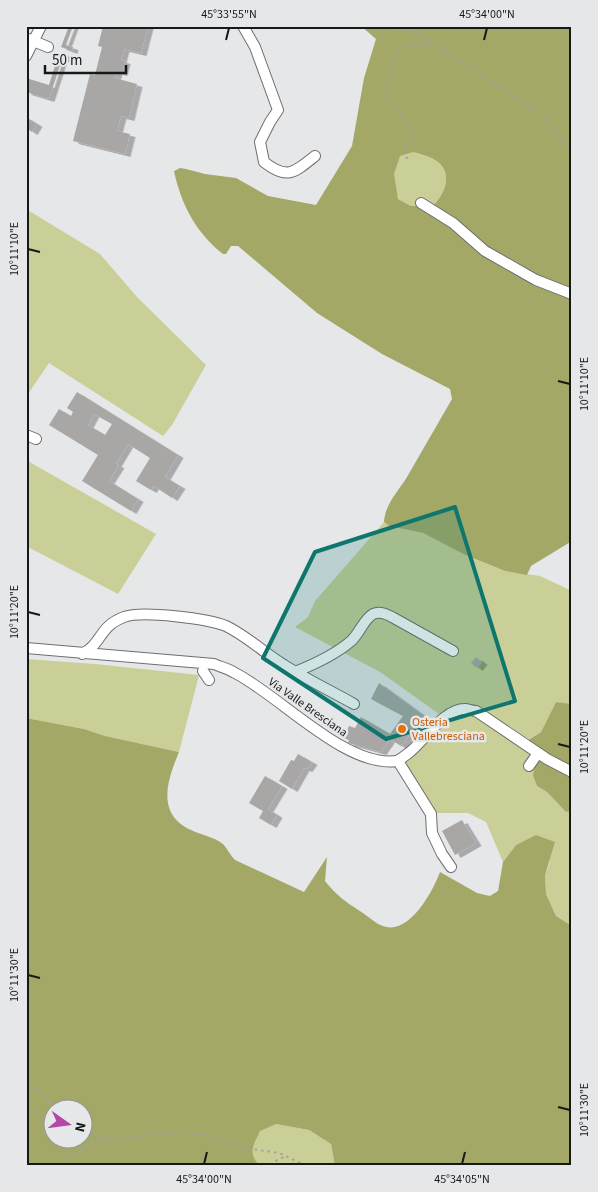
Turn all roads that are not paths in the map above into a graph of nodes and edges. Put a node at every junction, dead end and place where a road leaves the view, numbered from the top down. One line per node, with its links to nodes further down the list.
1 (40, 26): 3 (street)
2 (244, 26): 6 (street)
3 (30, 40): 4 (street); 5 (street)
4 (48, 47)
5 (26, 56)
6 (315, 156)
7 (421, 203): 8 (street)
8 (572, 294)
9 (26, 648): 11 (street, Via Valle Bresciana)
10 (453, 650): 12 (street)
11 (82, 654): 12 (street); 15 (street, Via Valle Bresciana)
12 (295, 672): 13 (street)
13 (354, 704)
14 (538, 753): 15 (street); 16 (street); 17 (street)
15 (398, 760): 18 (street)
16 (529, 766)
17 (572, 772)
18 (451, 867)

